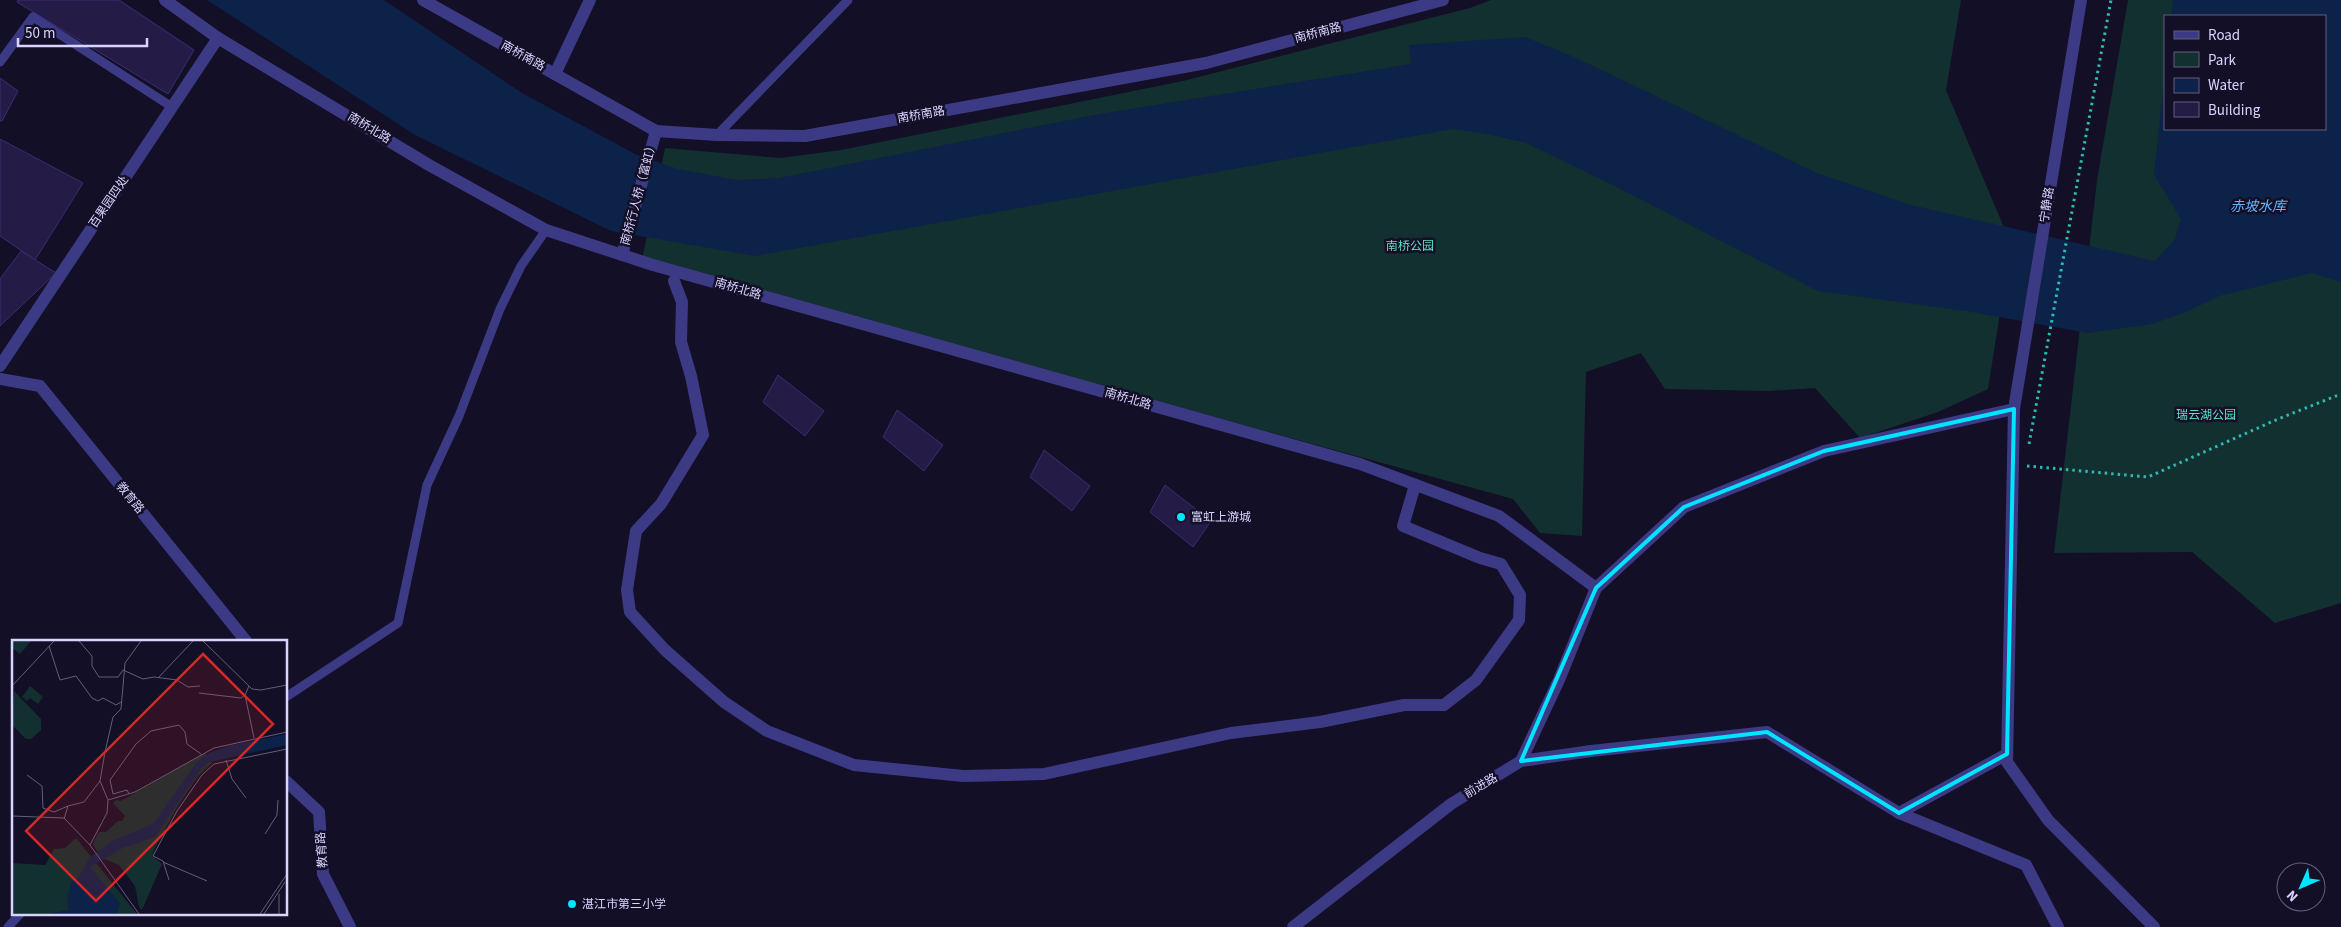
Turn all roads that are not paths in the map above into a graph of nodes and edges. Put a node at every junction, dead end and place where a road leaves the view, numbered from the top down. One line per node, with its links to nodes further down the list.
1 (165, 0): 7 (street, 南桥北路)
2 (423, 0): 9 (street, 南桥南路)
3 (590, 0): 9 (street)
4 (848, 0): 12 (lane)
5 (1444, 0): 12 (street, 南桥南路)
6 (2081, 0): 19 (street, 宁静路)
7 (218, 38): 10 (street, 百果园四处); 13 (street, 南桥北路)
8 (0, 62): 10 (lane)
9 (555, 74): 11 (street, 南桥南路)
10 (172, 107): 17 (street, 百果园四处)
11 (656, 131): 12 (street, 南桥南路); 14 (street, 南桥行人桥（富虹）)
12 (717, 135)
13 (546, 230): 14 (street, 南桥北路); 23 (lane)
14 (622, 255): 15 (street, 南桥北路)
15 (653, 265): 16 (lane); 20 (street, 南桥北路)
16 (674, 281): 20 (street)
17 (0, 366)
18 (0, 379): 22 (street, 教育路)
19 (2014, 409): 21 (street); 24 (street, 宁静路)
20 (1415, 485): 21 (street, 南桥北路)
21 (1596, 588): 25 (street)
22 (245, 640)
23 (288, 696)
24 (2007, 754): 27 (street); 33 (street)
25 (1521, 762): 27 (street); 31 (street, 前进路)
26 (288, 783): 30 (street, 教育路)
27 (1899, 813): 32 (street)
28 (20, 914): 29 (lane)
29 (8, 927)
30 (350, 927)
31 (1293, 927)
32 (2058, 927)
33 (2154, 927)

